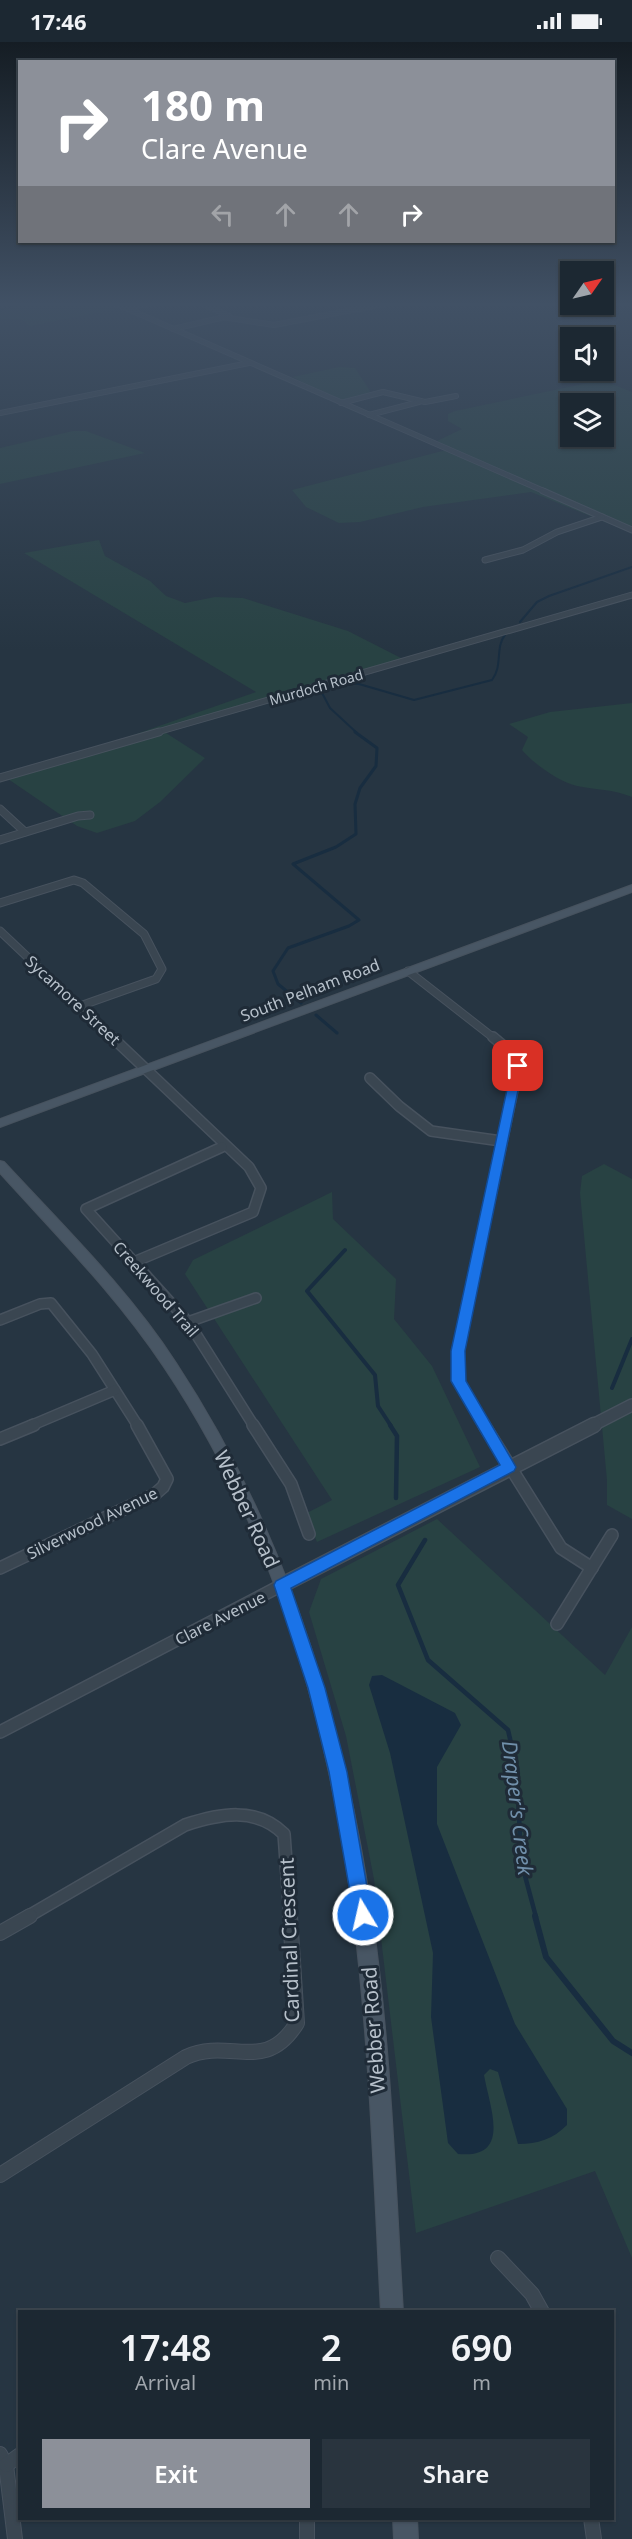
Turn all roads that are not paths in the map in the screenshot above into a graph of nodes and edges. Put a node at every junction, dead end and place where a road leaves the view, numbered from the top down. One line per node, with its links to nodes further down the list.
1 (377, 419): 2 (street)
2 (602, 517): 3 (street); 4 (street)
3 (632, 530)
4 (485, 560)
5 (632, 595): 6 (street, Murdoch Road)
6 (0, 778)
7 (0, 809): 9 (street)
8 (90, 815): 9 (street)
9 (25, 832): 10 (street)
10 (0, 840)
11 (632, 888): 14 (main road, South Pelham Road)
12 (0, 903): 15 (street)
13 (0, 931): 15 (street, Sycamore Street)
14 (408, 971): 16 (main road, South Pelham Road); 19 (street)
15 (80, 1006): 16 (street, Sycamore Street)
16 (147, 1069): 18 (main road, South Pelham Road); 22 (street, Sycamore Street)
17 (370, 1078): 19 (street)
18 (0, 1123)
19 (501, 1141): 29 (street)
20 (222, 1147): 22 (street, Creekwood Trail)
21 (0, 1165): 34 (main road, Webber Road)
22 (134, 1262): 25 (street, Creekwood Trail)
23 (256, 1298): 25 (street)
24 (0, 1320): 26 (street, Silverwood Avenue)
25 (188, 1322): 30 (street, Creekwood Trail)
26 (116, 1390): 28 (street); 32 (street, Silverwood Avenue)
27 (632, 1405): 29 (street, Clare Avenue)
28 (0, 1439)
29 (509, 1467): 33 (street); 34 (street, Clare Avenue)
30 (309, 1534)
31 (612, 1535): 33 (street)
32 (0, 1568)
33 (592, 1568): 35 (street)
34 (282, 1585): 36 (street, Clare Avenue); 40 (main road, Webber Road)
35 (557, 1624)
36 (0, 1732)
37 (0, 1933): 38 (street, Cardinal Crescent)
38 (0, 2175)
39 (498, 2258): 41 (street)
40 (392, 2310)
41 (541, 2310)
42 (18, 2455): 43 (street)
43 (3, 2459): 47 (street)
44 (307, 2520): 48 (street)
45 (405, 2520): 49 (main road)
46 (591, 2520): 50 (street)
47 (15, 2539)
48 (307, 2539)
49 (406, 2539)
50 (594, 2539)

